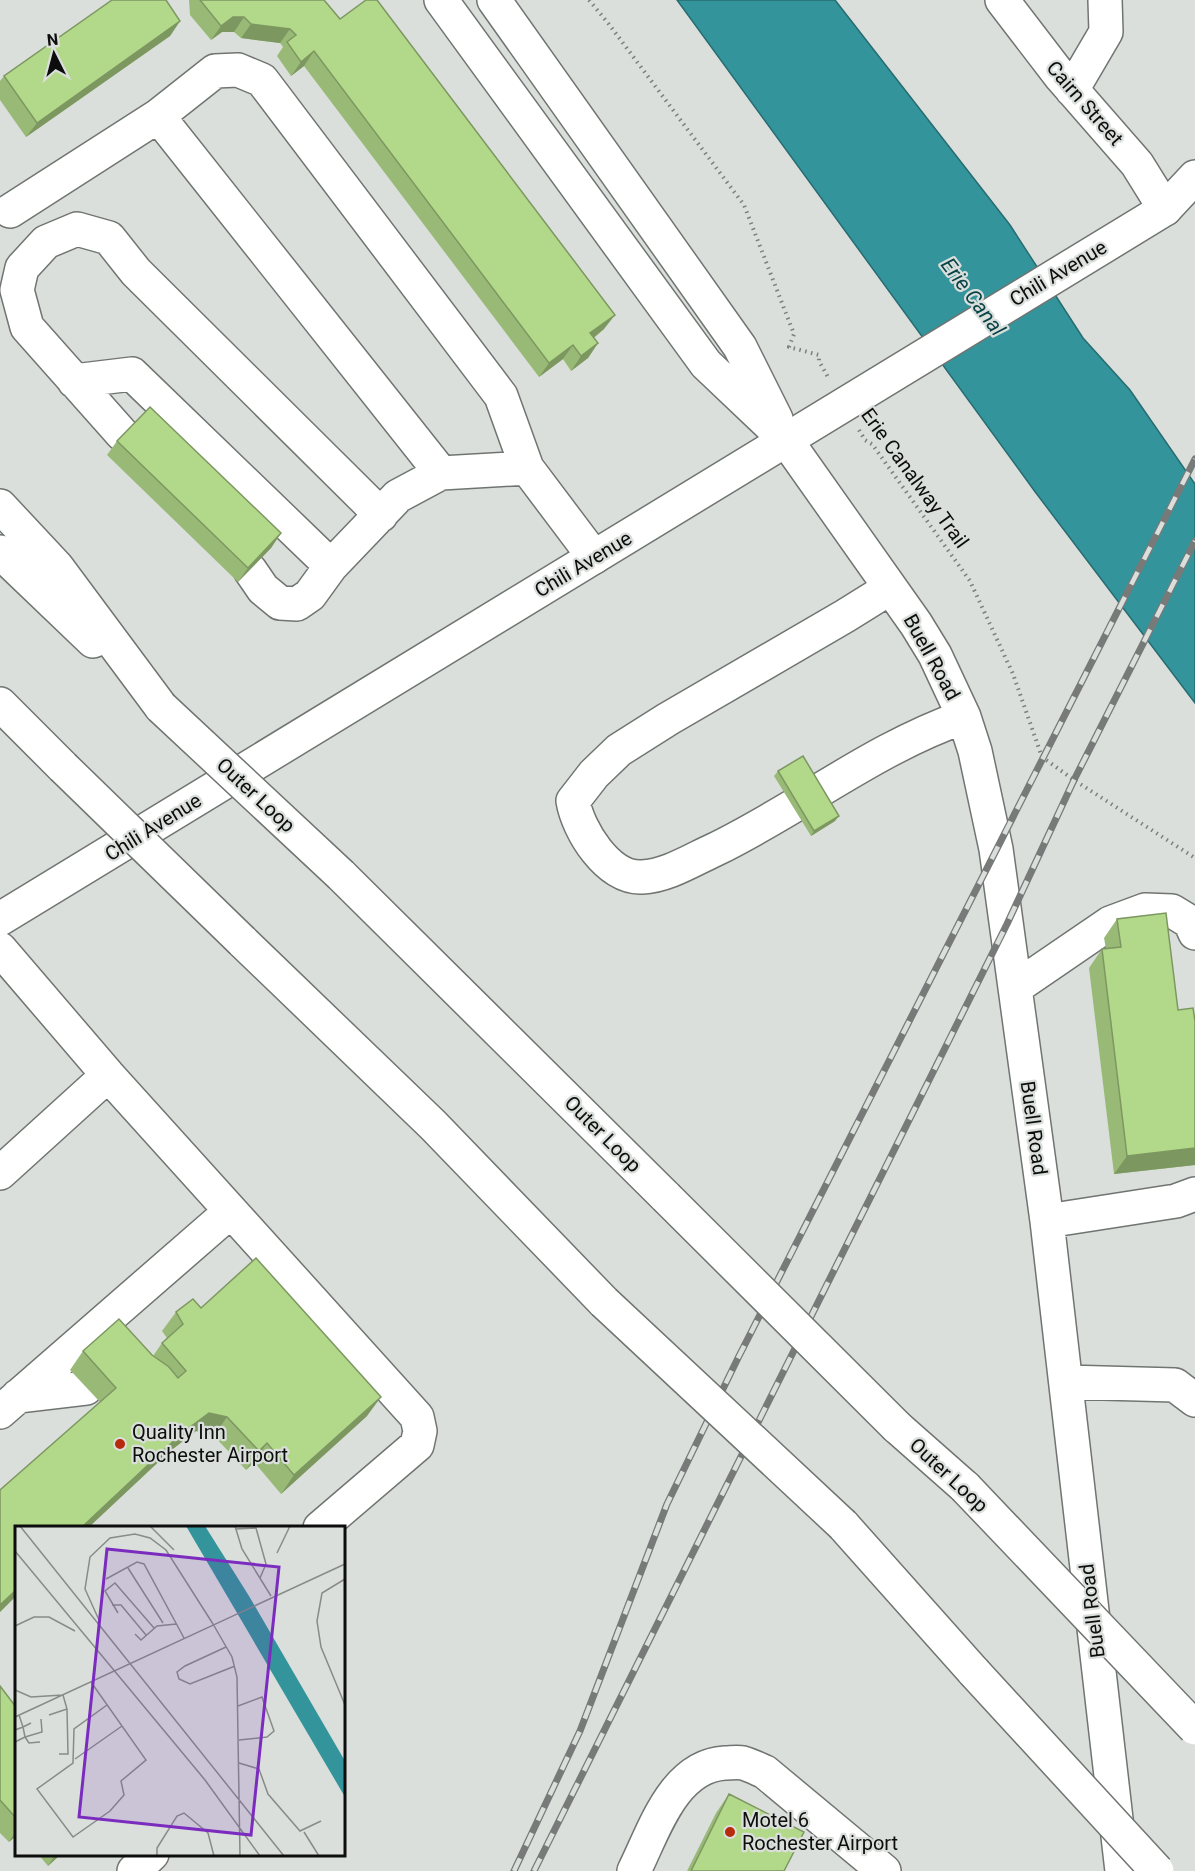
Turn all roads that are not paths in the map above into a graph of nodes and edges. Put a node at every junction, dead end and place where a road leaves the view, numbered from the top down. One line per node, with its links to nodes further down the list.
1 (441, 0): 12 (main road)
2 (494, 0): 12 (main road)
3 (1002, 0): 5 (main road, Cairn Street)
4 (1105, 0): 5 (main road)
5 (1072, 90): 8 (main road, Cairn Street)
6 (158, 116): 9 (main road); 13 (main road); 14 (main road)
7 (1195, 177): 8 (main road, Chili Avenue)
8 (1180, 205): 12 (main road, Chili Avenue)
9 (10, 211)
10 (74, 381): 11 (main road); 16 (main road); 19 (main road)
11 (122, 434)
12 (786, 440): 18 (main road, Chili Avenue); 21 (main road, Buell Road)
13 (527, 468): 14 (main road); 18 (main road)
14 (441, 473): 16 (main road)
15 (0, 506): 23 (main road)
16 (381, 515): 19 (main road)
17 (0, 552): 23 (main road, Outer Loop)
18 (594, 557): 25 (main road, Chili Avenue)
19 (331, 566): 20 (main road)
20 (250, 570)
21 (890, 588): 24 (main road, Buell Road); 24 (main road)
22 (0, 704): 47 (main road, bridge)
23 (161, 707): 41 (main road, Outer Loop, bridge)
24 (964, 717): 28 (main road, Buell Road)
25 (0, 919)
26 (1195, 933): 28 (main road)
27 (0, 949): 29 (main road)
28 (1015, 988): 33 (main road, Buell Road)
29 (108, 1075): 30 (main road); 32 (main road)
30 (0, 1173)
31 (1195, 1194): 33 (main road)
32 (231, 1211): 34 (main road); 40 (main road)
33 (1047, 1221): 36 (main road, Buell Road)
34 (127, 1302): 35 (main road); 39 (main road)
35 (123, 1344)
36 (1066, 1382): 38 (main road); 46 (main road, Buell Road)
37 (86, 1388): 39 (main road)
38 (1195, 1400)
39 (9, 1404)
40 (321, 1526)
41 (1195, 1728)
42 (150, 1856): 43 (main road)
43 (134, 1871)
44 (634, 1871): 45 (main road)
45 (884, 1871)
46 (1122, 1871)
47 (1157, 1871)

